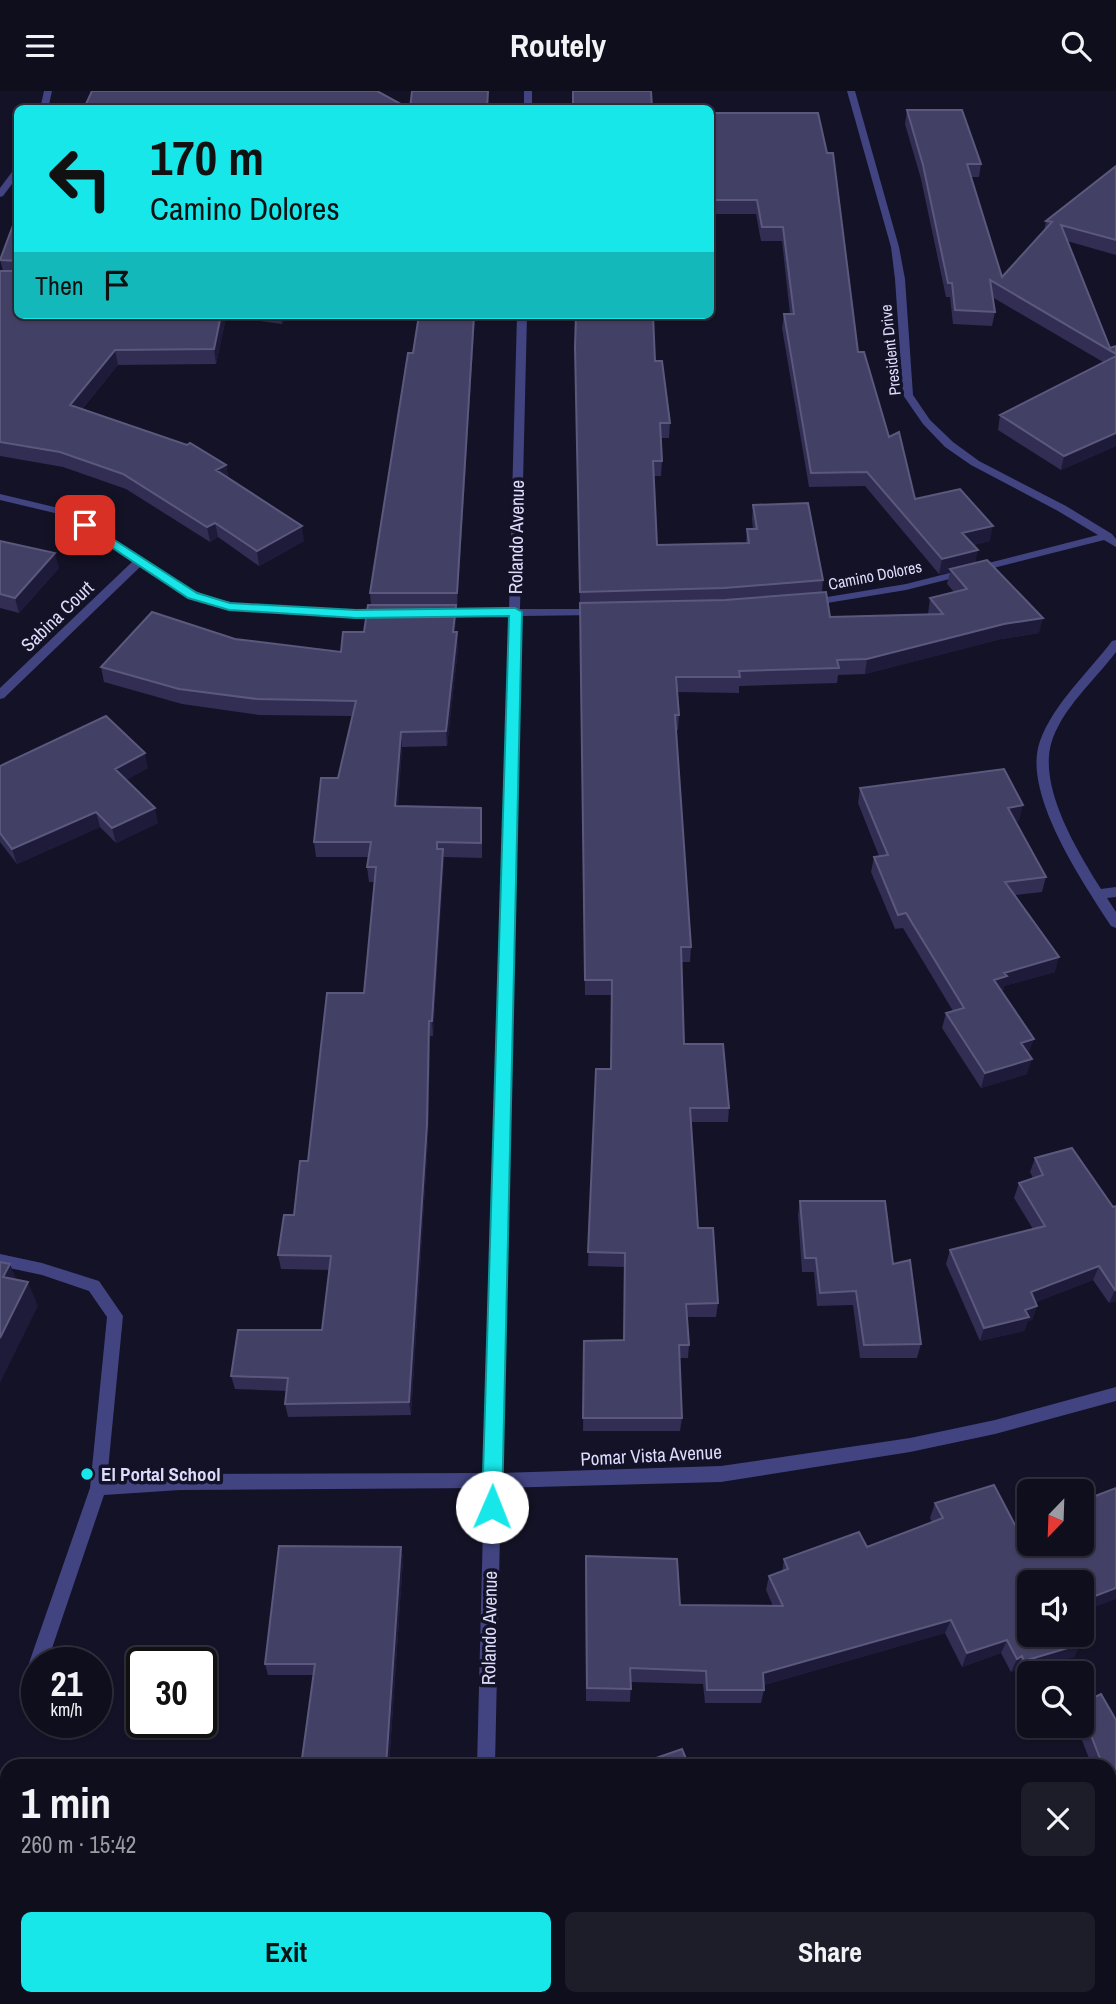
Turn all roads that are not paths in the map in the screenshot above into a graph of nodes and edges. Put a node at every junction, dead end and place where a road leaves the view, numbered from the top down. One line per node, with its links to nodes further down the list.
1 (851, 91): 6 (street, President Drive)
2 (14, 178): 3 (street)
3 (0, 194)
4 (522, 319): 9 (street, Rolando Avenue)
5 (0, 497): 7 (street)
6 (1112, 540): 8 (street, Camino Dolores)
7 (139, 561): 12 (street); 14 (street, Sabina Court)
8 (797, 604)
9 (515, 612): 10 (street); 11 (street); 20 (street, Rolando Avenue)
10 (611, 612)
11 (422, 613)
12 (396, 614)
13 (1116, 644): 16 (street)
14 (0, 695)
15 (1116, 892): 16 (street)
16 (1097, 894): 17 (street)
17 (1116, 923)
18 (0, 1260): 21 (street)
19 (1116, 1394): 20 (street, Pomar Vista Avenue)
20 (492, 1480): 21 (street, Pomar Vista Avenue); 23 (street, Rolando Avenue)
21 (98, 1488): 22 (street)
22 (44, 1647)
23 (486, 1759)

